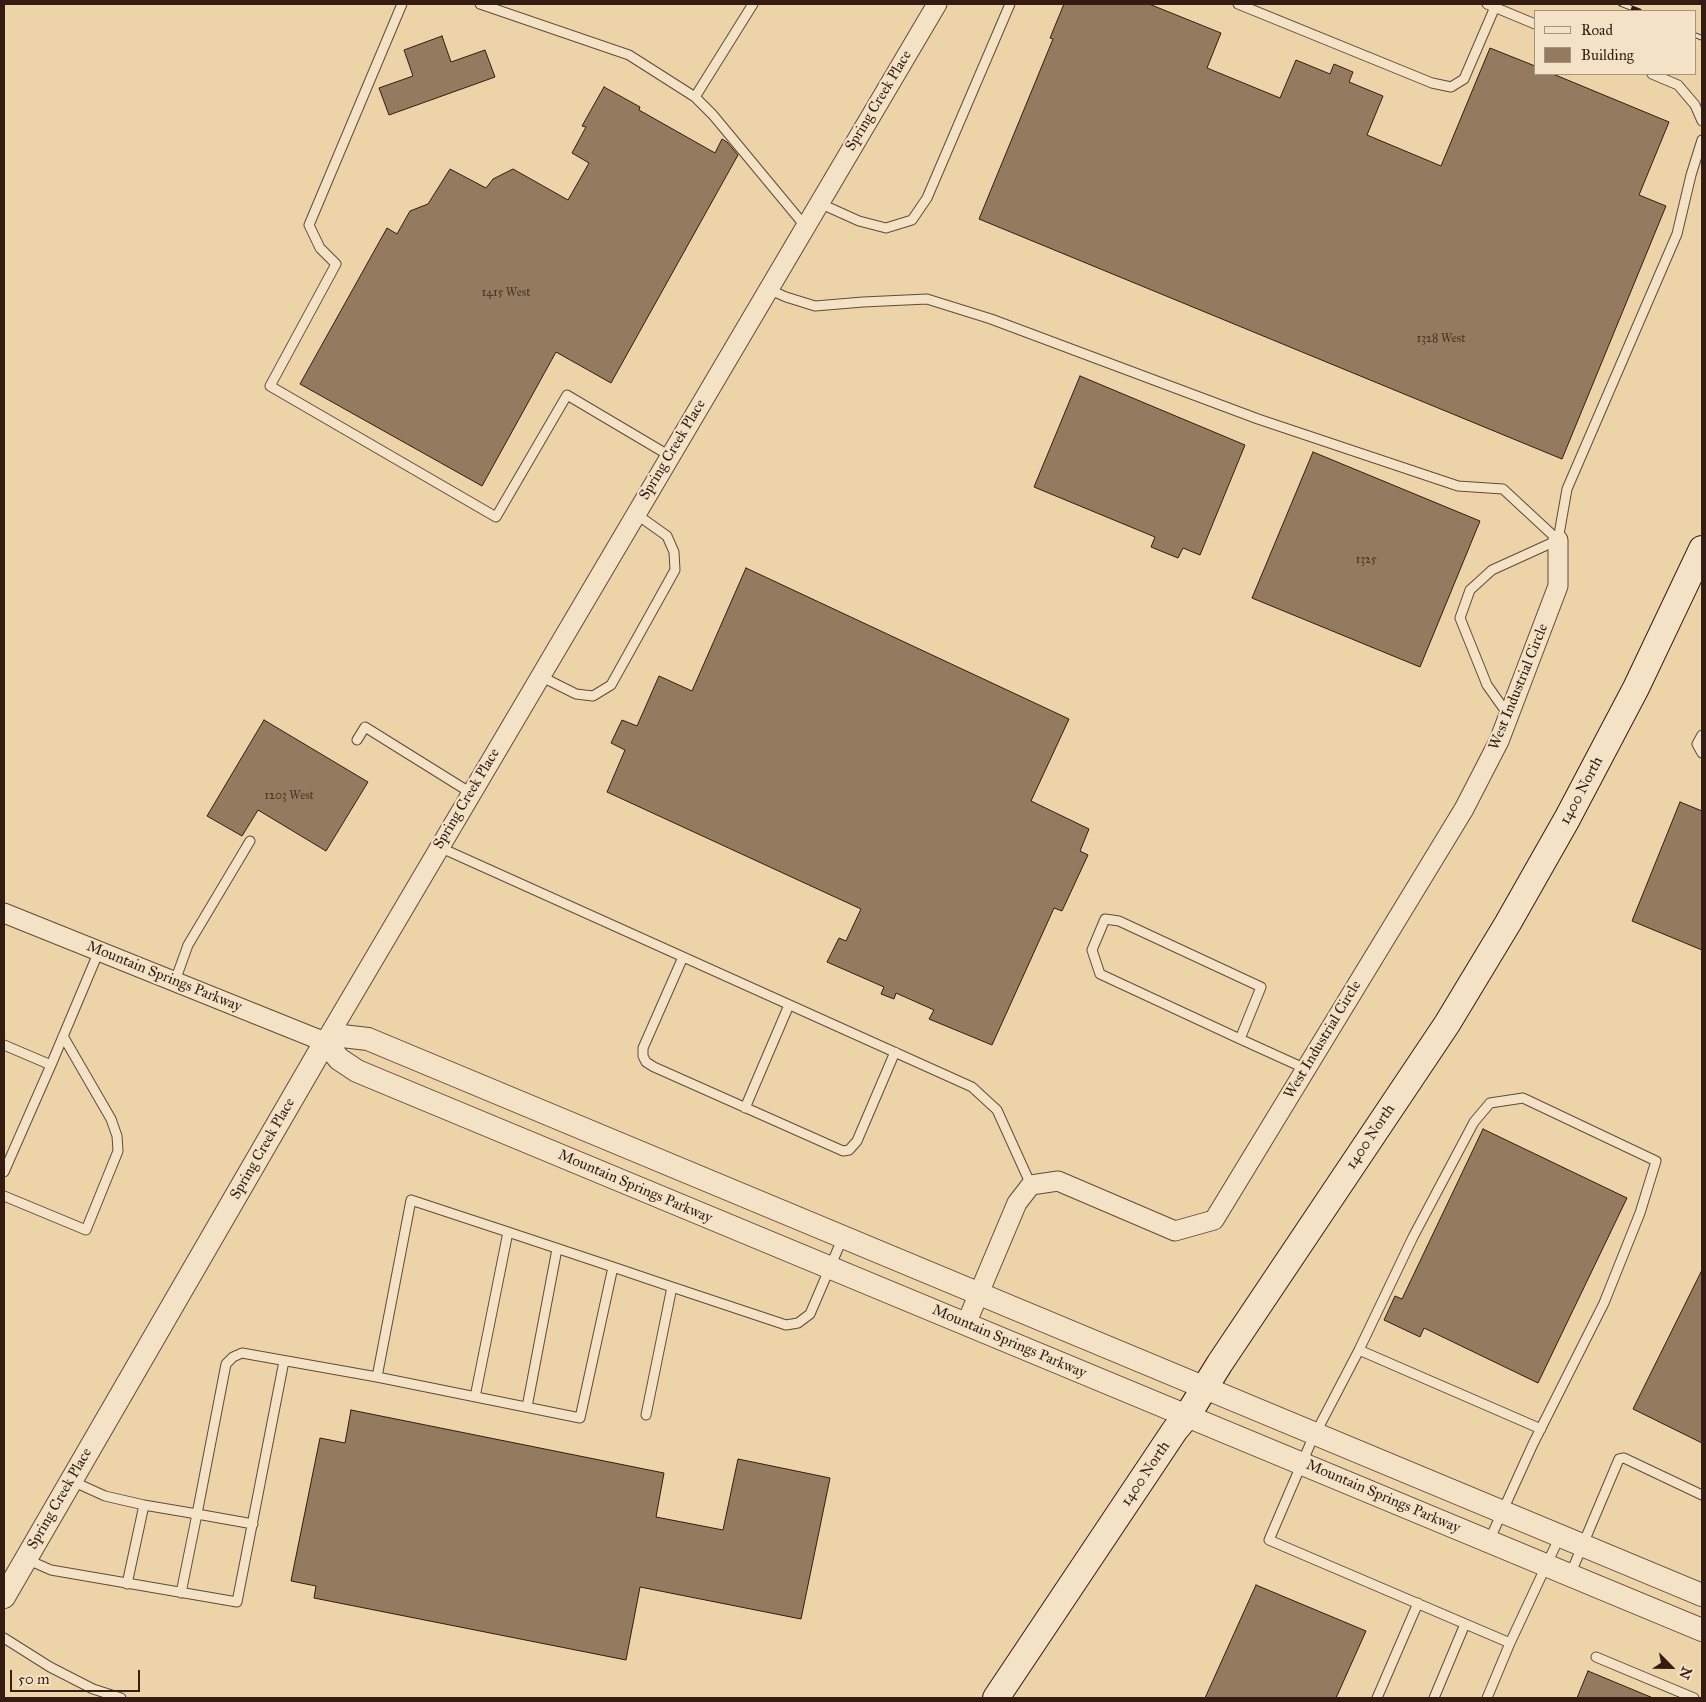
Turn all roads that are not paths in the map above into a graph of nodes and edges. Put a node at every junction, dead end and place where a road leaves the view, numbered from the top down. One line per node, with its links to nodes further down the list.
1 (402, 4): 16 (lane)
2 (480, 4): 10 (lane)
3 (753, 4): 10 (lane)
4 (937, 4): 13 (street, Spring Creek Place)
5 (1010, 4): 13 (lane)
6 (1238, 4): 7 (lane)
7 (1491, 6): 8 (lane)
8 (1534, 24)
9 (1654, 75): 11 (lane)
10 (695, 97): 14 (lane)
11 (1702, 121)
12 (1702, 140): 18 (lane)
13 (819, 203): 14 (street, Spring Creek Place)
14 (806, 226): 15 (street, Spring Creek Place)
15 (768, 289): 16 (street, Spring Creek Place); 18 (lane)
16 (670, 456): 17 (street, Spring Creek Place)
17 (636, 513): 20 (street, Spring Creek Place); 20 (lane)
18 (1558, 540): 21 (street, West Industrial Circle); 21 (lane)
19 (1702, 549): 57 (main road, 1400 North)
20 (540, 676): 25 (street, Spring Creek Place)
21 (1509, 716): 39 (street, West Industrial Circle)
22 (1702, 735): 24 (lane)
23 (357, 740): 25 (lane)
24 (1702, 753)
25 (471, 793): 27 (street, Spring Creek Place)
26 (250, 841): 31 (lane)
27 (439, 847): 30 (lane); 35 (street, Spring Creek Place)
28 (4, 913): 29 (street, Mountain Springs Parkway)
29 (99, 951): 31 (street, Mountain Springs Parkway); 33 (lane)
30 (683, 957): 32 (lane); 40 (lane)
31 (175, 981): 35 (street, Mountain Springs Parkway)
32 (789, 1005): 37 (lane); 40 (lane)
33 (63, 1036): 38 (lane); 45 (lane)
34 (1240, 1039): 34 (lane); 39 (lane)
35 (325, 1042): 47 (street); 50 (street, Mountain Springs Parkway); 65 (street, Spring Creek Place)
36 (4, 1044): 38 (lane)
37 (895, 1052): 40 (lane); 44 (lane)
38 (51, 1065): 42 (lane)
39 (1306, 1068): 44 (street, West Industrial Circle)
40 (745, 1108)
41 (4, 1145): 42 (lane)
42 (14, 1149): 43 (lane)
43 (4, 1172)
44 (1031, 1185): 52 (street)
45 (4, 1196)
46 (508, 1232): 48 (lane); 56 (lane); 58 (lane)
47 (843, 1236): 50 (lane); 52 (street)
48 (556, 1248): 49 (lane); 59 (lane)
49 (613, 1267): 51 (lane); 59 (lane)
50 (830, 1268): 51 (lane); 53 (street, Mountain Springs Parkway)
51 (672, 1287): 60 (lane)
52 (979, 1293): 53 (street); 57 (street)
53 (966, 1324): 61 (street, Mountain Springs Parkway)
54 (1359, 1350): 62 (lane); 62 (lane); 63 (lane)
55 (284, 1361): 56 (lane); 69 (lane); 70 (lane)
56 (377, 1378): 58 (lane)
57 (1205, 1388): 61 (main road, 1400 North); 63 (street)
58 (475, 1397): 59 (lane)
59 (527, 1407)
60 (646, 1415)
61 (1187, 1416): 64 (street, Mountain Springs Parkway); 88 (main road, 1400 North)
62 (1541, 1429): 68 (lane)
63 (1316, 1434): 64 (lane); 68 (street)
64 (1301, 1463): 72 (street, Mountain Springs Parkway); 81 (lane)
65 (71, 1480): 67 (lane); 74 (street, Spring Creek Place)
66 (1702, 1495): 73 (lane)
67 (144, 1505): 69 (lane); 77 (lane)
68 (1503, 1512): 71 (street); 72 (lane)
69 (197, 1514): 70 (lane); 78 (lane)
70 (253, 1524): 78 (lane)
71 (1560, 1536): 73 (street); 75 (lane)
72 (1489, 1541): 75 (street, Mountain Springs Parkway)
73 (1583, 1545): 76 (lane); 79 (street)
74 (26, 1559): 77 (lane); 80 (street, Spring Creek Place)
75 (1547, 1565): 76 (street, Mountain Springs Parkway); 85 (lane)
76 (1570, 1575): 83 (street, Mountain Springs Parkway)
77 (128, 1584): 78 (lane)
78 (182, 1593)
79 (1702, 1594)
80 (4, 1597)
81 (1418, 1604): 82 (lane); 89 (lane)
82 (1465, 1624): 85 (lane); 90 (lane)
83 (1702, 1630)
84 (4, 1638): 87 (lane)
85 (1510, 1643): 91 (lane)
86 (1596, 1656): 92 (lane)
87 (122, 1698)
88 (996, 1698)
89 (1377, 1698)
90 (1434, 1698)
91 (1487, 1698)
92 (1694, 1698)

